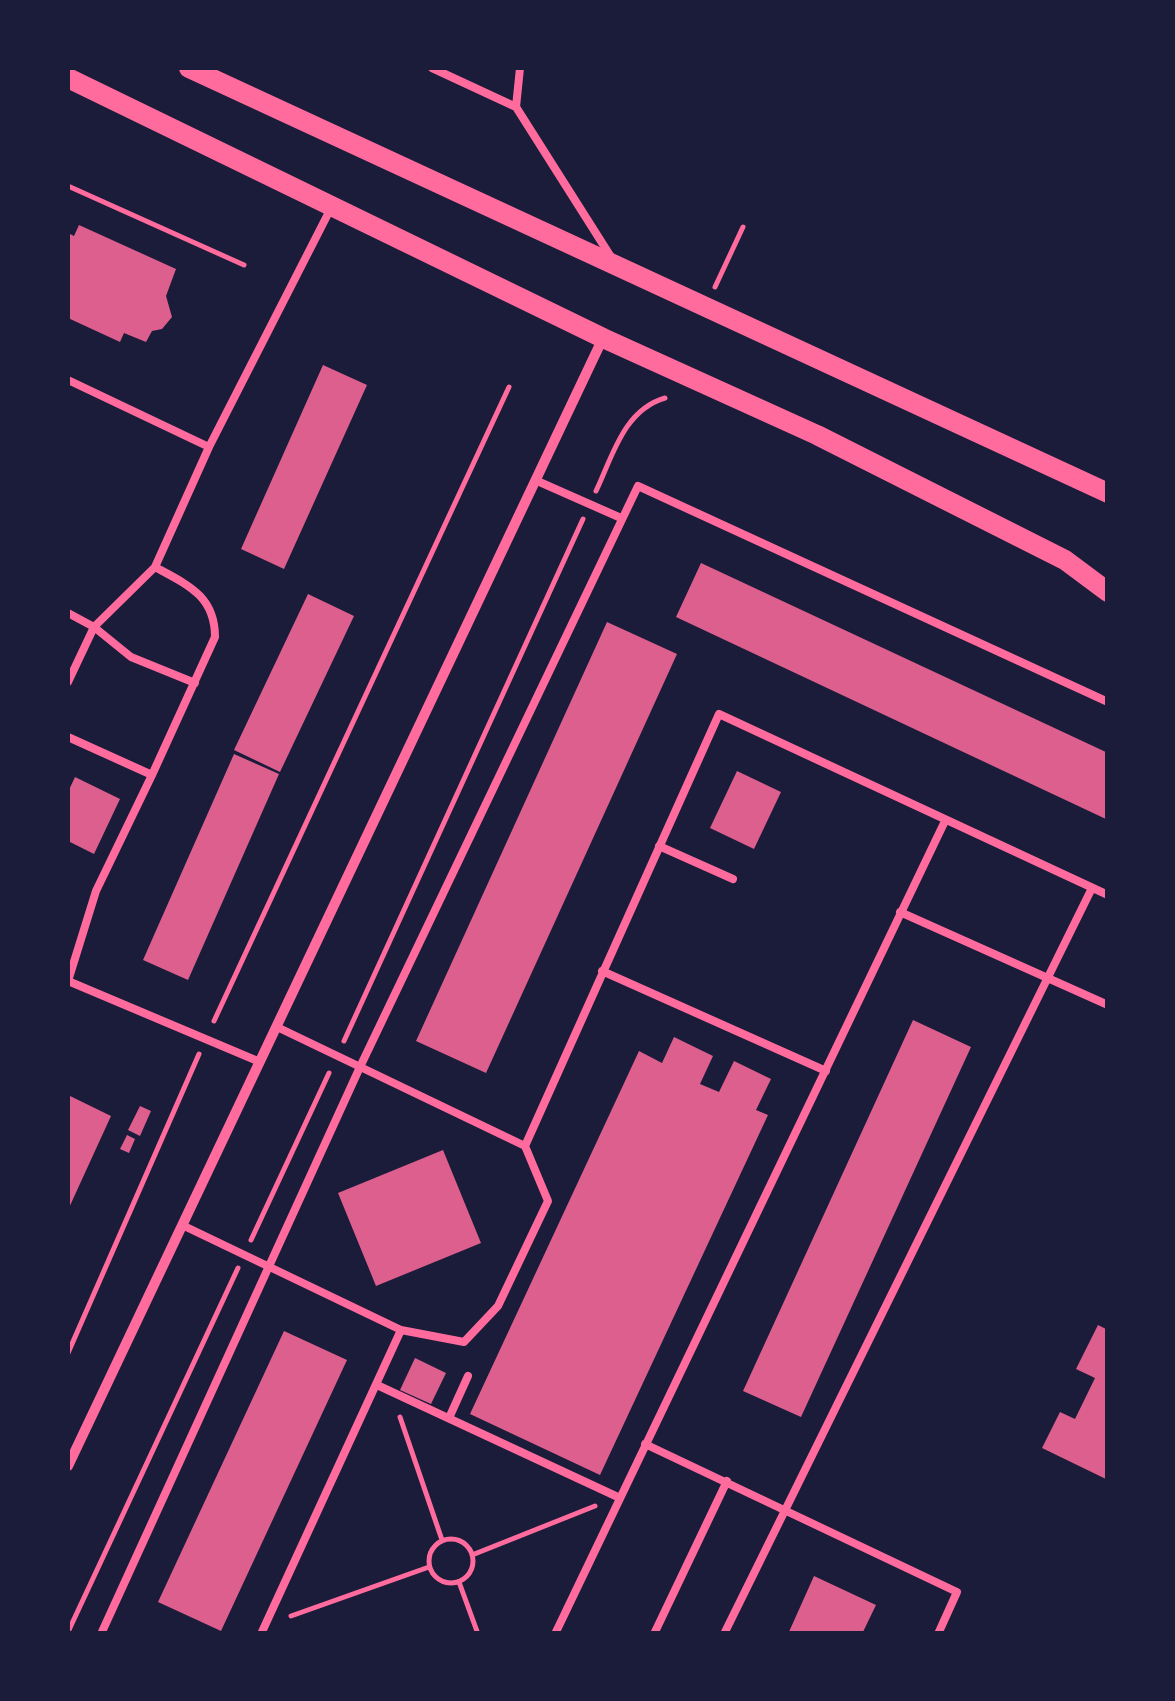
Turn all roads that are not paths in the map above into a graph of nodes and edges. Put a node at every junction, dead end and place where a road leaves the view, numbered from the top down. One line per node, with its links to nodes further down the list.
1 (189, 68): 7 (main road)
2 (432, 68): 5 (lane)
3 (520, 68): 5 (lane)
4 (68, 78): 6 (main road)
5 (516, 107): 7 (lane)
6 (332, 205): 8 (main road); 10 (lane)
7 (618, 269): 12 (main road)
8 (603, 338): 11 (street); 15 (main road)
9 (68, 380): 10 (lane)
10 (210, 447): 14 (lane)
11 (535, 480): 13 (lane); 33 (street)
12 (1108, 493)
13 (621, 518): 20 (lane); 35 (lane)
14 (155, 567): 17 (lane); 19 (lane)
15 (1108, 592)
16 (68, 612): 17 (lane)
17 (94, 626): 18 (lane); 19 (lane)
18 (68, 682)
19 (194, 682): 22 (lane)
20 (1108, 702)
21 (68, 738): 22 (lane)
22 (152, 776): 31 (lane)
23 (945, 821): 24 (lane); 26 (lane); 28 (lane)
24 (658, 846): 25 (lane); 29 (lane)
25 (732, 879)
26 (1092, 888): 27 (lane); 30 (lane)
27 (1108, 894)
28 (900, 912): 30 (lane); 36 (lane)
29 (602, 971): 36 (lane); 37 (lane)
30 (1048, 976): 32 (lane); 48 (lane)
31 (68, 981): 34 (lane)
32 (1108, 1005)
33 (277, 1027): 34 (street); 35 (lane)
34 (260, 1062): 38 (street)
35 (360, 1067): 37 (lane); 39 (lane)
36 (826, 1070): 44 (lane)
37 (525, 1146): 40 (lane)
38 (182, 1225): 39 (lane); 45 (street)
39 (270, 1266): 40 (lane); 49 (lane)
40 (401, 1330): 42 (lane)
41 (468, 1376): 43 (lane)
42 (378, 1385): 43 (lane); 50 (lane)
43 (449, 1418): 47 (lane)
44 (646, 1444): 46 (lane); 47 (lane)
45 (68, 1466)
46 (727, 1481): 48 (lane); 52 (lane)
47 (620, 1498): 51 (lane)
48 (784, 1508): 53 (lane); 54 (lane)
49 (101, 1634)
50 (261, 1634)
51 (555, 1634)
52 (654, 1634)
53 (724, 1634)
54 (938, 1634)

